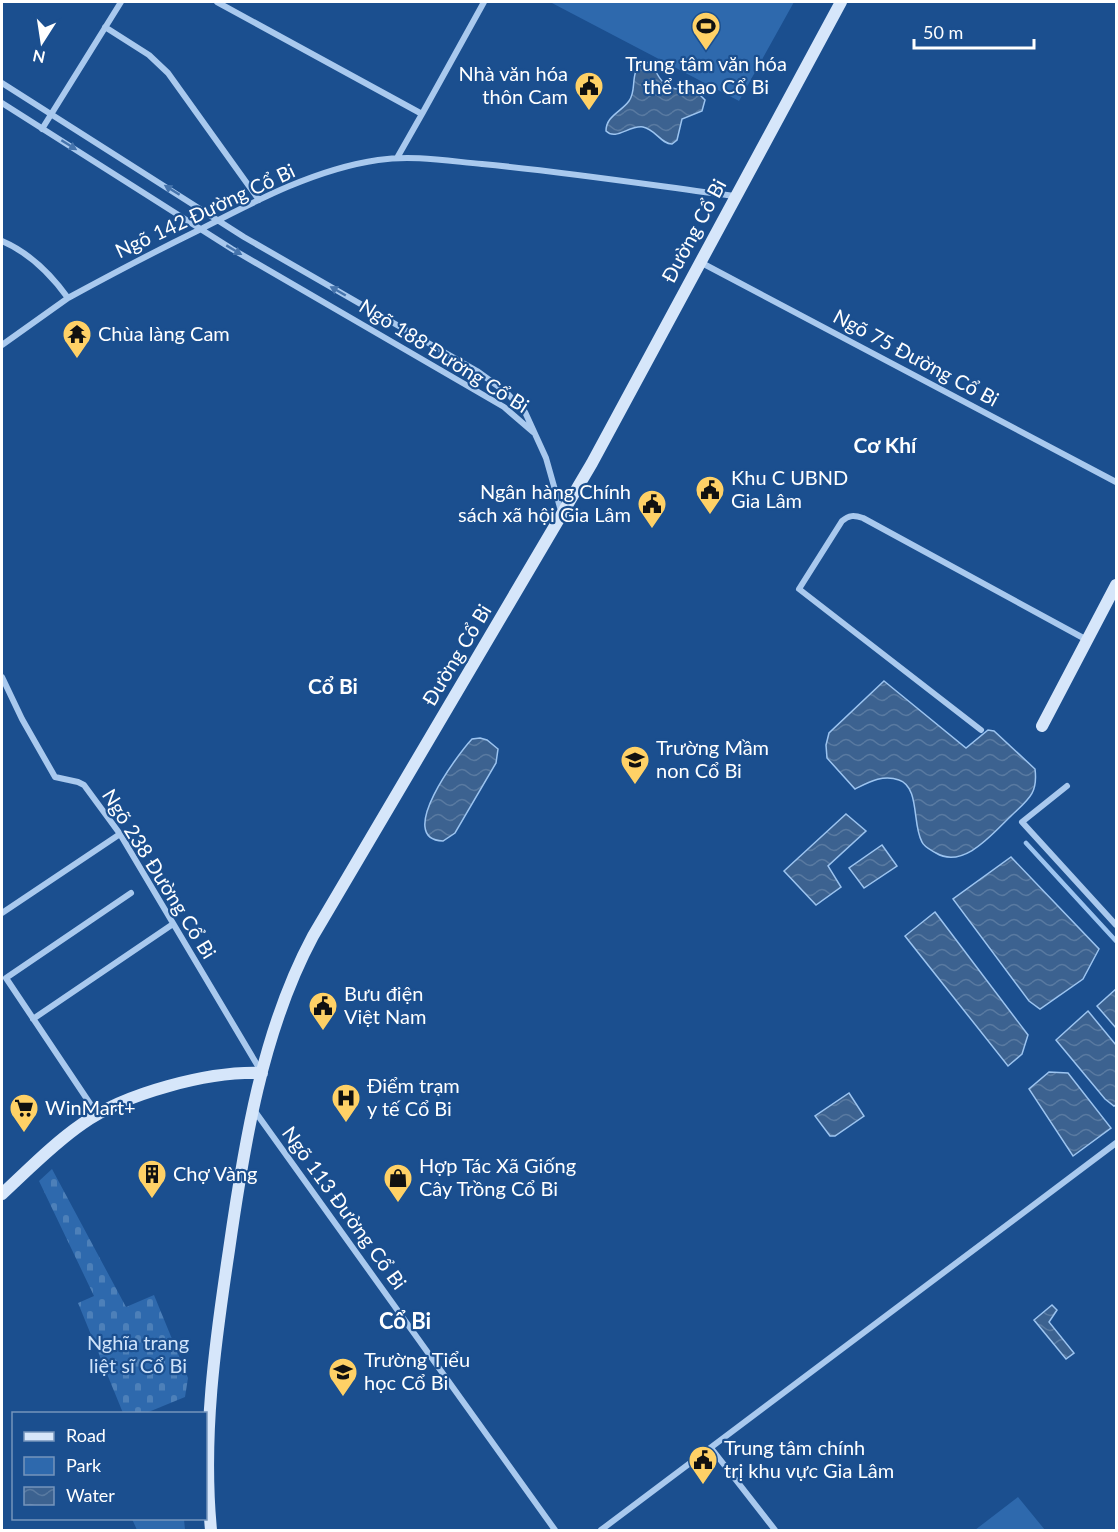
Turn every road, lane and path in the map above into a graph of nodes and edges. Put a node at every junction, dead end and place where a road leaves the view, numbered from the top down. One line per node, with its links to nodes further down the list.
1 (121, 2): 5 (street)
2 (217, 2): 9 (street)
3 (484, 2): 9 (street)
4 (842, 2): 12 (main road, Đường Cổ Bi)
5 (105, 27): 8 (street); 13 (street)
6 (2, 83): 8 (street, Ngõ 188 Đường Cổ Bi)
7 (2, 103): 10 (street, Ngõ 188 Đường Cổ Bi)
8 (51, 114): 10 (street); 14 (street, Ngõ 188 Đường Cổ Bi, one-way to 8)
9 (422, 114): 11 (street)
10 (42, 129): 15 (street, Ngõ 188 Đường Cổ Bi, one-way to 15)
11 (397, 158): 12 (street, Ngõ 142 Đường Cổ Bi); 13 (street, Ngõ 142 Đường Cổ Bi)
12 (735, 196): 17 (main road, Đường Cổ Bi)
13 (259, 200): 14 (street, Ngõ 142 Đường Cổ Bi)
14 (218, 220): 15 (street, Ngõ 142 Đường Cổ Bi); 20 (street, Ngõ 188 Đường Cổ Bi, one-way to 14)
15 (201, 228): 18 (street, Ngõ 142 Đường Cổ Bi); 20 (street, Ngõ 188 Đường Cổ Bi, one-way to 20)
16 (2, 241): 18 (street)
17 (699, 262): 21 (street, Ngõ 75 Đường Cổ Bi); 22 (main road, Đường Cổ Bi)
18 (68, 298): 19 (street, Ngõ 142 Đường Cổ Bi)
19 (2, 345)
20 (535, 434): 22 (street, Ngõ 188 Đường Cổ Bi)
21 (1116, 482)
22 (562, 516): 35 (main road, Đường Cổ Bi)
23 (1116, 585): 24 (main road)
24 (1088, 640): 26 (main road); 27 (street)
25 (2, 677): 29 (street, Ngõ 238 Đường Cổ Bi)
26 (1042, 726)
27 (981, 730)
28 (1067, 786): 33 (street)
29 (120, 834): 31 (street); 32 (street, Ngõ 238 Đường Cổ Bi)
30 (131, 893): 34 (street)
31 (2, 913)
32 (173, 924): 34 (street); 35 (street, Ngõ 238 Đường Cổ Bi)
33 (1116, 925)
34 (33, 1019): 37 (street)
35 (262, 1073): 36 (main road, Đường Cổ Bi); 37 (main road)
36 (253, 1109): 41 (main road, Đường Cổ Bi); 42 (street, Ngõ 113 Đường Cổ Bi)
37 (97, 1114): 39 (main road)
38 (1116, 1143): 40 (street)
39 (2, 1194)
40 (711, 1448): 43 (street); 44 (street)
41 (211, 1530)
42 (555, 1530)
43 (602, 1530)
44 (775, 1530)

